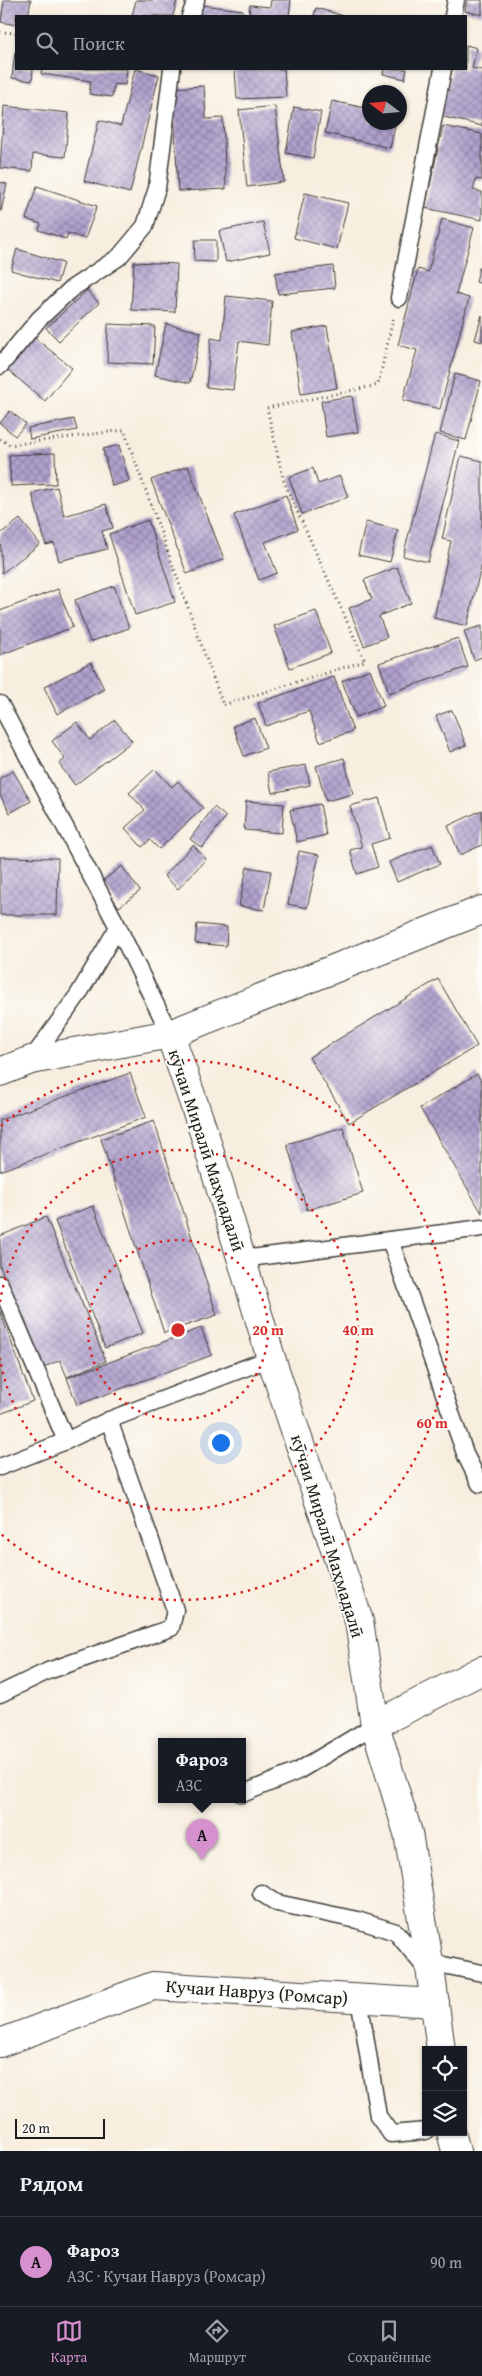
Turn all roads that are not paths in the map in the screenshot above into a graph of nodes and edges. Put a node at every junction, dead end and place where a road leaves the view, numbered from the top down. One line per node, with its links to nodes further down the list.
1 (196, 0): 3 (lane)
2 (456, 0): 4 (lane)
3 (190, 15)
4 (453, 15)
5 (172, 70): 8 (lane)
6 (442, 70): 7 (lane)
7 (398, 298)
8 (0, 366)
9 (0, 704): 11 (lane)
10 (482, 910): 12 (street)
11 (118, 927): 12 (lane); 13 (lane)
12 (170, 1034): 13 (street); 17 (street, кӯчаи Миралӣ Маҳмадалӣ)
13 (31, 1060): 14 (street)
14 (0, 1072)
15 (482, 1228): 16 (lane)
16 (390, 1240): 17 (lane); 23 (lane)
17 (242, 1259): 19 (street, кӯчаи Миралӣ Маҳмадалӣ)
18 (0, 1284): 21 (lane)
19 (271, 1358): 20 (lane); 26 (street, кӯчаи Миралӣ Маҳмадалӣ)
20 (109, 1420): 21 (lane); 25 (lane)
21 (66, 1441): 22 (lane)
22 (0, 1467)
23 (482, 1483)
24 (482, 1670): 26 (street)
25 (0, 1694)
26 (375, 1725): 27 (lane); 29 (street, кӯчаи Миралӣ Маҳмадалӣ)
27 (246, 1792)
28 (261, 1892): 29 (lane)
29 (430, 1969): 30 (lane); 32 (street, кӯчаи Миралӣ Маҳмадалӣ)
30 (482, 1973)
31 (359, 1998): 32 (street, Кучаи Навруз (Ромсар)); 33 (street, Кучаи Навруз (Ромсар)); 35 (lane)
32 (435, 2003): 34 (street, кӯчаи Миралӣ Маҳмадалӣ)
33 (0, 2043)
34 (440, 2046)
35 (422, 2131)
36 (452, 2136): 37 (street)
37 (456, 2151)

